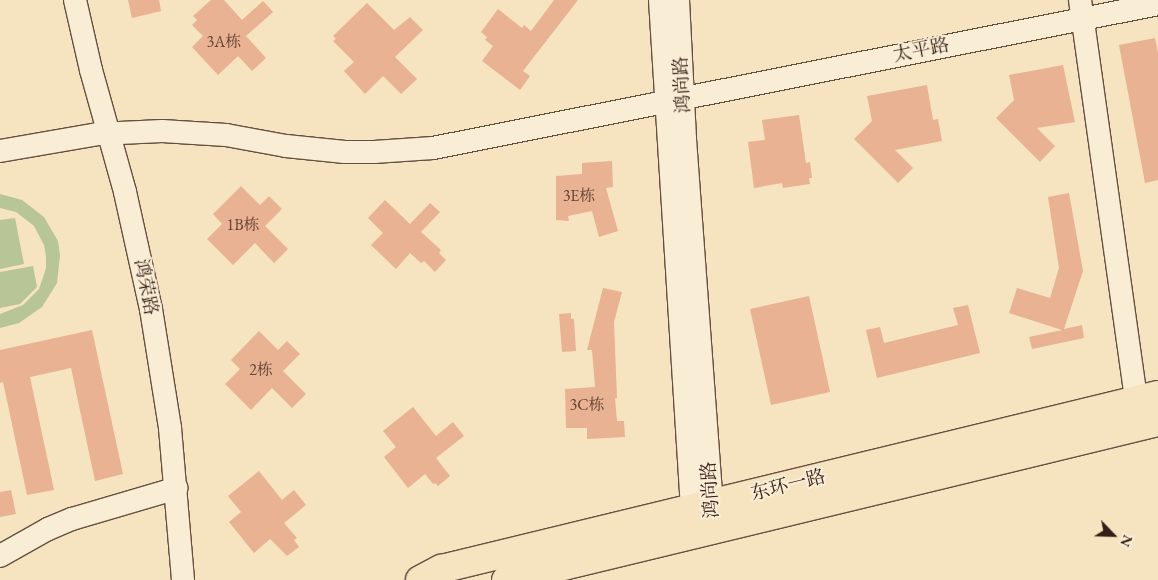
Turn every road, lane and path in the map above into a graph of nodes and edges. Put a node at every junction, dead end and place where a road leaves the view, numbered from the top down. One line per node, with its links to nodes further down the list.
1 (75, 0): 7 (street, 鸿荣路)
2 (660, 0): 6 (street, 鸿尚路)
3 (678, 0): 6 (street, 鸿尚路)
4 (1158, 4): 5 (street, 太平路)
5 (1081, 9): 6 (street, 太平路); 9 (street)
6 (674, 98): 7 (street, 太平路); 12 (street, 鸿尚路)
7 (109, 134): 8 (street, 太平路); 11 (street, 鸿荣路)
8 (0, 151)
9 (1147, 398): 12 (main road, 东环一路)
10 (1158, 422): 13 (main road, 东环一路)
11 (177, 488): 14 (street); 15 (street, 鸿荣路)
12 (702, 506): 13 (street, 鸿尚路); 16 (main road, 东环一路)
13 (713, 530): 17 (main road, 东环一路)
14 (0, 556)
15 (184, 580)
16 (420, 580)
17 (506, 580)

